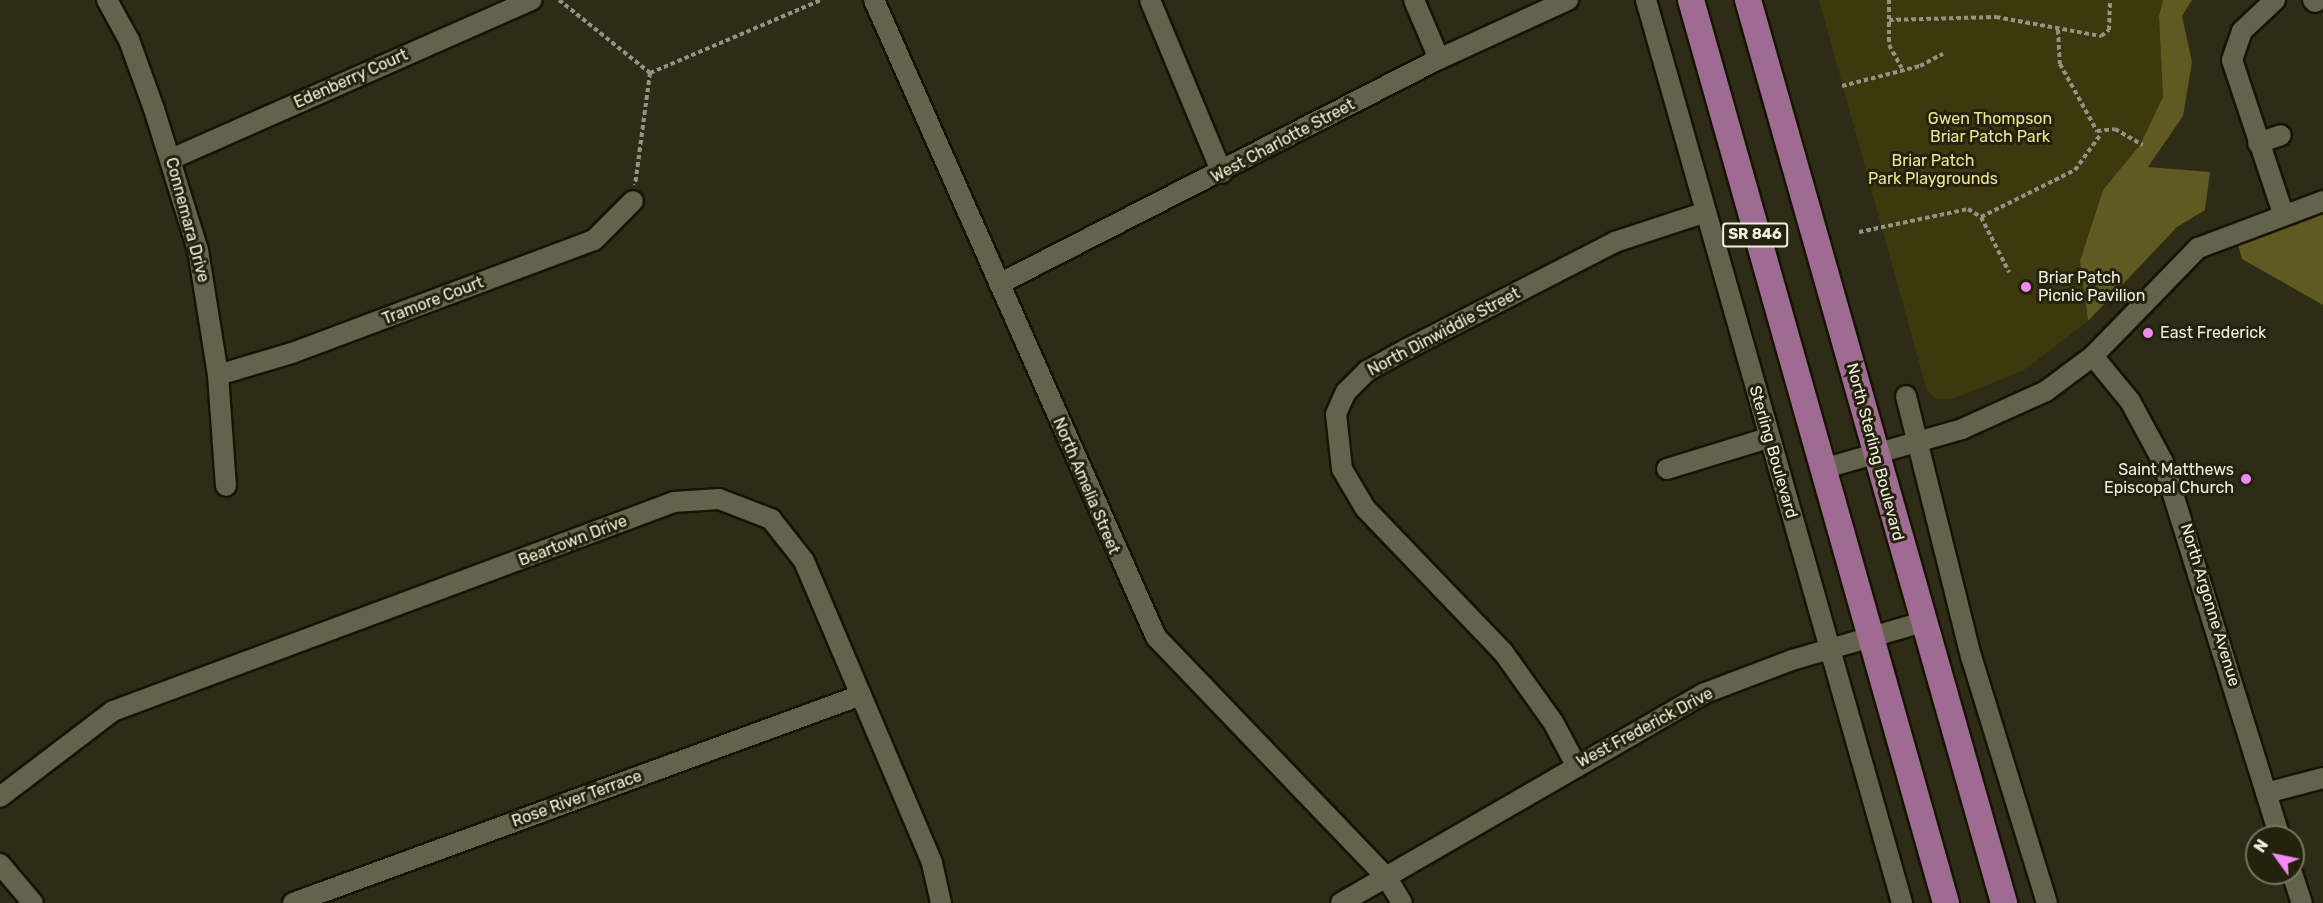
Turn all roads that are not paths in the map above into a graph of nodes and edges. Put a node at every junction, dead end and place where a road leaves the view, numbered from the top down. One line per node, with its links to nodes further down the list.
1 (107, 0): 14 (street, Connemara Drive)
2 (532, 0): 14 (street, Edenberry Court)
3 (874, 0): 20 (street, North Amelia Street)
4 (1150, 0): 15 (street)
5 (1414, 0): 11 (street)
6 (1568, 0): 11 (street, West Charlotte Street)
7 (1646, 0): 18 (street, Sterling Boulevard)
8 (1691, 0): 28 (main road, SR 846)
9 (1748, 0): 26 (main road, North Sterling Boulevard / SR 846)
10 (2275, 0): 13 (street)
11 (1439, 59): 15 (street, West Charlotte Street)
12 (2281, 135): 13 (street)
13 (2258, 143): 19 (street)
14 (171, 159): 22 (street, Connemara Drive)
15 (1222, 173): 20 (street, West Charlotte Street)
16 (633, 201): 22 (street, Tramore Court)
17 (2323, 201): 19 (street)
18 (1703, 213): 24 (street, Sterling Boulevard); 34 (street, North Dinwiddie Street)
19 (2283, 213): 21 (street)
20 (999, 284): 40 (street, North Amelia Street)
21 (2093, 357): 25 (street); 36 (street, North Argonne Avenue)
22 (218, 375): 29 (street, Connemara Drive)
23 (1906, 396): 25 (street)
24 (1768, 438): 27 (street); 32 (street, Sterling Boulevard)
25 (1917, 441): 26 (street); 50 (street)
26 (1876, 452): 28 (street); 30 (main road, North Sterling Boulevard / SR 846)
27 (1667, 469)
28 (1822, 469): 31 (main road, SR 846)
29 (226, 486)
30 (1923, 622): 31 (street, West Frederick Drive); 49 (main road, North Sterling Boulevard / SR 846)
31 (1868, 638): 32 (street, West Frederick Drive); 48 (main road, SR 846)
32 (1827, 650): 34 (street, West Frederick Drive); 47 (street, Sterling Boulevard)
33 (861, 695): 37 (street, Beartown Drive); 43 (street, Rose River Terrace); 44 (street, Beartown Drive)
34 (1576, 765): 40 (street, West Frederick Drive)
35 (2323, 778): 36 (street)
36 (2266, 794): 38 (street, North Argonne Avenue)
37 (0, 797)
38 (2276, 825)
39 (0, 864): 42 (street)
40 (1387, 878): 45 (street, West Frederick Drive); 46 (street, North Amelia Street)
41 (2296, 885): 51 (street)
42 (33, 903)
43 (293, 903)
44 (941, 903)
45 (1341, 903)
46 (1402, 903)
47 (1902, 903)
48 (1946, 903)
49 (2004, 903)
50 (2047, 903)
51 (2302, 903)

